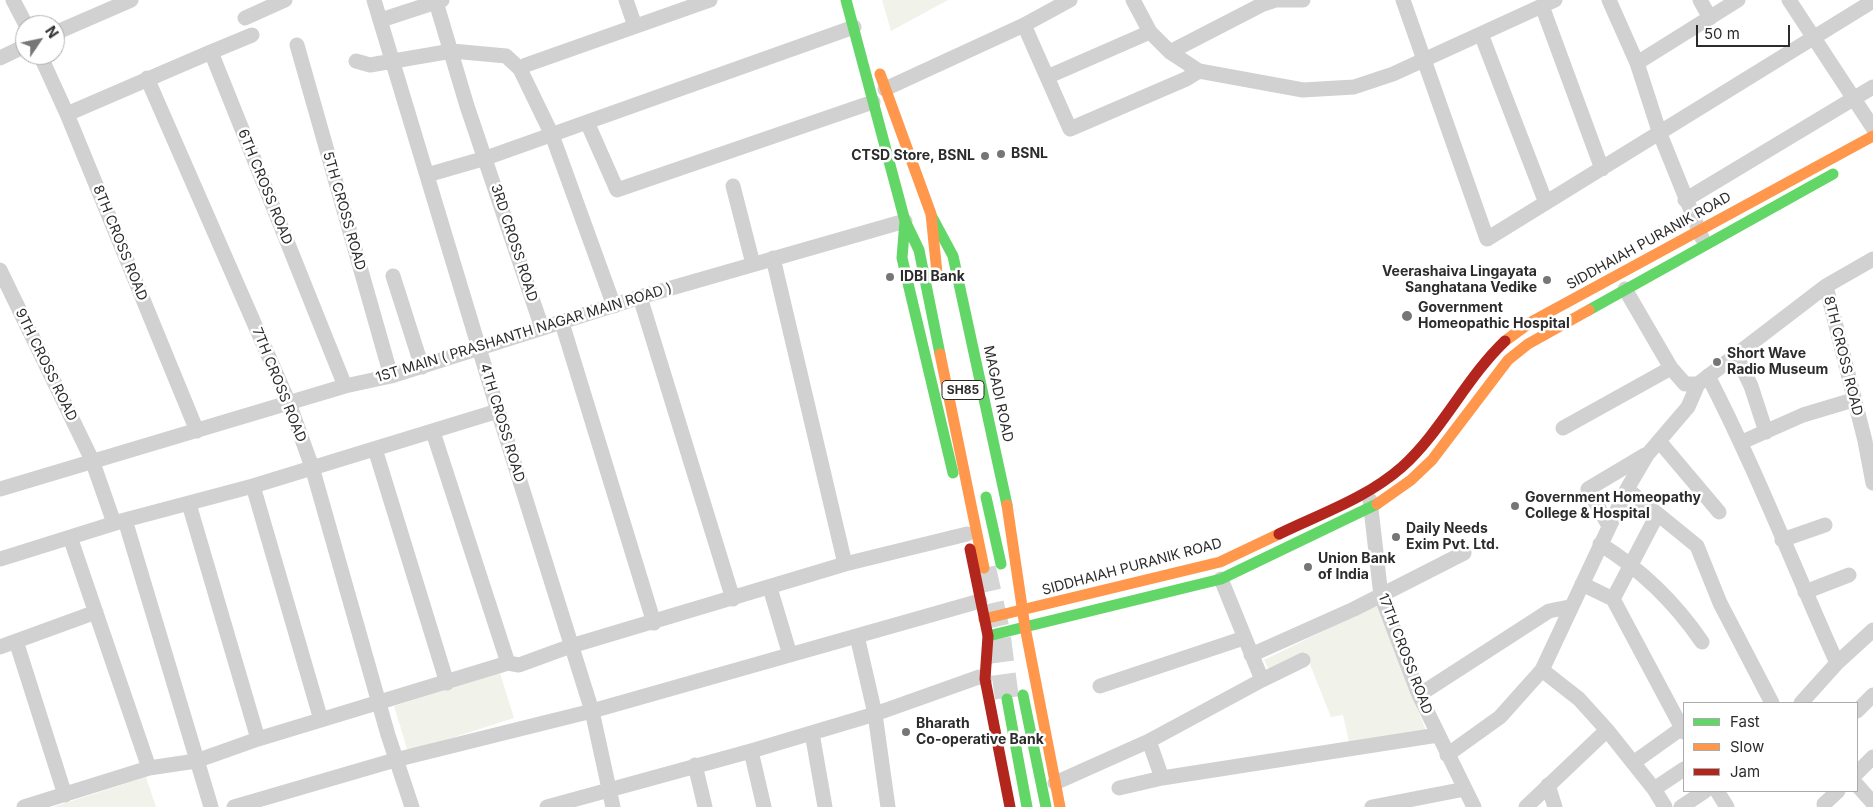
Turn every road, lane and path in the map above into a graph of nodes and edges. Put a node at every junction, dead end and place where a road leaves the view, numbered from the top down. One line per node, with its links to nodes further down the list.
1 (13, 0): 20 (street)
2 (131, 0): 27 (street)
3 (285, 0): 21 (street)
4 (374, 0): 23 (street, 4TH CROSS ROAD)
5 (626, 0): 25 (street)
6 (710, 0): 25 (street)
7 (846, 0): 26 (main road, SH85)
8 (1070, 0): 24 (street)
9 (1133, 0): 28 (street)
10 (1295, 0): 11 (street); 36 (street)
11 (1303, 0)
12 (1403, 0): 38 (street)
13 (1609, 0): 42 (street)
14 (1700, 0): 22 (street)
15 (1738, 0): 22 (street)
16 (1789, 0): 31 (street)
17 (439, 1): 23 (street); 34 (street, 3RD CROSS ROAD)
18 (1873, 1): 31 (street)
19 (1549, 3): 29 (street); 59 (street)
20 (21, 15)
21 (245, 18)
22 (1710, 18): 42 (street)
23 (381, 20): 40 (street, 4TH CROSS ROAD)
24 (1024, 25): 46 (street); 49 (street)
25 (635, 26): 44 (street)
26 (854, 27): 51 (main road, SH85); 53 (street)
27 (65, 29)
28 (1150, 32): 36 (street); 46 (street)
29 (1481, 34): 38 (street); 64 (street)
30 (252, 35): 35 (street)
31 (1814, 38): 50 (street); 55 (street)
32 (297, 45): 85 (street, 5TH CROSS ROAD)
33 (15, 51): 37 (street)
34 (452, 51): 40 (street); 44 (street); 58 (street, 3RD CROSS ROAD)
35 (211, 52): 47 (street); 87 (street, 6TH CROSS ROAD)
36 (1170, 52): 45 (street)
37 (0, 58)
38 (1424, 60): 45 (street); 64 (street)
39 (356, 61): 40 (street)
40 (393, 61): 61 (street, 4TH CROSS ROAD)
41 (876, 61): 49 (main road, MAGADI ROAD / SH85)
42 (1637, 64): 55 (street)
43 (45, 65): 52 (street, 8TH CROSS ROAD)
44 (520, 69): 56 (street)
45 (1199, 71): 46 (street)
46 (1047, 77)
47 (147, 78): 52 (street); 89 (street, 7TH CROSS ROAD)
48 (1873, 86): 50 (street)
49 (885, 89): 65 (main road, MAGADI ROAD / SH85)
50 (1854, 99): 54 (street); 63 (street)
51 (873, 102): 53 (street); 66 (main road, SH85)
52 (68, 114): 92 (street, 8TH CROSS ROAD)
53 (587, 122): 56 (street)
54 (1873, 128)
55 (1660, 134): 59 (street); 63 (street)
56 (552, 135): 58 (street); 78 (street)
57 (1873, 136): 67 (main road, SIDDHAIAH PURANIK ROAD)
58 (486, 158): 61 (street); 80 (street, 3RD CROSS ROAD)
59 (1602, 169): 64 (street)
60 (1840, 170): 68 (main road)
61 (426, 175): 81 (street, 4TH CROSS ROAD)
62 (733, 186): 71 (street)
63 (1686, 200): 67 (street)
64 (1546, 202)
65 (931, 214): 75 (main road, SH85); 135 (main road, MAGADI ROAD / SH85)
66 (905, 221): 69 (street, 1ST MAIN ( PRASHANTH NAGAR MAIN ROAD )); 115 (main road, SH85); 124 (main road, SH85)
67 (1698, 230): 68 (street); 107 (main road, SIDDHAIAH PURANIK ROAD)
68 (1705, 244): 76 (main road)
69 (772, 258): 71 (street, 1ST MAIN ( PRASHANTH NAGAR MAIN ROAD )); 122 (street)
70 (1873, 259): 74 (street)
71 (753, 264): 77 (street, 1ST MAIN ( PRASHANTH NAGAR MAIN ROAD ))
72 (0, 270): 100 (street, 9TH CROSS ROAD)
73 (393, 276): 83 (street)
74 (1826, 286): 82 (street); 88 (street, 8TH CROSS ROAD)
75 (940, 288)
76 (1625, 289): 84 (street); 109 (main road)
77 (640, 298): 78 (street, 1ST MAIN ( PRASHANTH NAGAR MAIN ROAD )); 131 (street)
78 (614, 306): 79 (street, 1ST MAIN ( PRASHANTH NAGAR MAIN ROAD ))
79 (562, 323): 80 (street, 1ST MAIN ( PRASHANTH NAGAR MAIN ROAD )); 138 (street)
80 (542, 328): 81 (street, 1ST MAIN ( PRASHANTH NAGAR MAIN ROAD ))
81 (480, 349): 83 (street, 1ST MAIN ( PRASHANTH NAGAR MAIN ROAD )); 90 (street, 4TH CROSS ROAD)
82 (1736, 355): 86 (street); 94 (street)
83 (422, 367): 85 (street, 1ST MAIN ( PRASHANTH NAGAR MAIN ROAD ))
84 (1671, 368): 86 (street); 91 (street)
85 (391, 376): 87 (street, 1ST MAIN ( PRASHANTH NAGAR MAIN ROAD ))
86 (1703, 380): 96 (street); 97 (street)
87 (345, 386): 89 (street, 1ST MAIN ( PRASHANTH NAGAR MAIN ROAD ))
88 (1853, 400): 94 (street); 95 (street, 8TH CROSS ROAD)
89 (289, 403): 92 (street, 1ST MAIN ( PRASHANTH NAGAR MAIN ROAD )); 101 (street, 7TH CROSS ROAD)
90 (498, 411): 93 (street); 146 (street, 4TH CROSS ROAD)
91 (1563, 428)
92 (197, 431): 100 (street, 1ST MAIN ( PRASHANTH NAGAR MAIN ROAD ))
93 (433, 432): 98 (street); 151 (street)
94 (1766, 432): 97 (street)
95 (1869, 437): 102 (street, 8TH CROSS ROAD)
96 (1659, 441): 99 (street); 110 (street)
97 (1742, 442): 117 (street)
98 (375, 449): 101 (street); 156 (street)
99 (1647, 455): 106 (street); 114 (street)
100 (92, 460): 103 (street, 1ST MAIN ( PRASHANTH NAGAR MAIN ROAD )); 112 (street, 9TH CROSS ROAD)
101 (312, 467): 104 (street); 164 (street, 7TH CROSS ROAD)
102 (1873, 483)
103 (1, 486)
104 (253, 486): 108 (street); 168 (street)
105 (984, 488): 123 (main road)
106 (1627, 489): 111 (street); 114 (street)
107 (1369, 491): 109 (street, 17TH CROSS ROAD); 135 (main road, SIDDHAIAH PURANIK ROAD)
108 (189, 504): 112 (street); 173 (street)
109 (1372, 507): 126 (main road); 130 (street, 17TH CROSS ROAD)
110 (1719, 512)
111 (1657, 515): 121 (street); 162 (street)
112 (119, 522): 116 (street); 179 (street)
113 (1825, 525): 117 (street)
114 (1609, 526): 118 (street)
115 (967, 534): 122 (street); 133 (main road, SH85)
116 (70, 537): 120 (street); 136 (street)
117 (1782, 540): 129 (street)
118 (1600, 544): 121 (street); 127 (street)
119 (1464, 553): 130 (street)
120 (0, 559)
121 (1631, 563): 132 (street); 145 (street)
122 (845, 564): 128 (street)
123 (1000, 564)
124 (984, 568)
125 (1849, 575): 129 (street)
126 (1221, 579): 139 (main road); 143 (street)
127 (1582, 584): 132 (street); 134 (street)
128 (770, 588): 131 (street); 148 (street)
129 (1805, 592): 152 (street)
130 (1381, 596): 149 (street); 159 (street, 17TH CROSS ROAD)
131 (733, 599): 138 (street)
132 (1613, 599): 170 (street)
133 (980, 601): 137 (main road, SH85); 141 (street)
134 (1570, 607): 153 (street); 159 (street)
135 (1024, 611): 137 (main road, SIDDHAIAH PURANIK ROAD); 139 (main road, MAGADI ROAD / SH85)
136 (96, 612): 144 (street); 182 (street)
137 (984, 619): 142 (main road, SH85)
138 (654, 623): 146 (street)
139 (1025, 627): 142 (main road); 186 (main road, MAGADI ROAD / SH85)
140 (1873, 630): 152 (street)
141 (857, 636): 148 (street); 167 (street)
142 (988, 636): 154 (main road, SH85)
143 (1244, 638): 149 (street); 157 (street)
144 (16, 642): 147 (street); 196 (street)
145 (1702, 642)
146 (571, 646): 151 (street); 166 (street, 4TH CROSS ROAD)
147 (0, 647)
148 (790, 655): 166 (street)
149 (1251, 655): 155 (street)
150 (1304, 660): 155 (street)
151 (508, 664): 156 (street)
152 (1837, 664): 163 (street)
153 (1542, 670): 169 (street); 176 (street)
154 (985, 678): 167 (street); 209 (main road, SH85)
155 (1262, 680): 174 (street)
156 (447, 683): 164 (street)
157 (1100, 686)
158 (1023, 695): 211 (main road)
159 (1419, 695): 172 (street, 17TH CROSS ROAD)
160 (1873, 696): 165 (street)
161 (1007, 699): 210 (main road)
162 (1771, 702)
163 (1802, 702)
164 (380, 703): 168 (street); 178 (street, 7TH CROSS ROAD)
165 (1858, 710)
166 (592, 711): 178 (street); 189 (street, 4TH CROSS ROAD)
167 (875, 714): 171 (street); 208 (street)
168 (321, 720): 173 (street)
169 (1608, 730): 180 (street); 187 (street)
170 (1683, 730): 180 (street)
171 (812, 733): 175 (street); 207 (street)
172 (1438, 735): 176 (street, 17TH CROSS ROAD); 185 (street)
173 (258, 739): 179 (street)
174 (1148, 741): 185 (street); 186 (street)
175 (751, 751): 181 (street); 206 (street)
176 (1447, 755): 191 (street, 17TH CROSS ROAD)
177 (1873, 757): 184 (street)
178 (395, 760): 201 (street); 202 (street, 7TH CROSS ROAD)
179 (196, 761): 182 (street); 200 (street)
180 (1633, 763): 192 (street)
181 (695, 765): 189 (street); 205 (street)
182 (149, 768): 196 (street)
183 (1683, 770): 192 (street)
184 (1858, 772)
185 (1162, 778): 190 (street)
186 (1055, 783): 212 (main road, MAGADI ROAD / SH85)
187 (1548, 785): 215 (street); 216 (street)
188 (1858, 786): 198 (street)
189 (609, 788): 203 (street); 204 (street, 4TH CROSS ROAD)
190 (1119, 788)
191 (1465, 789): 213 (street); 214 (street, 17TH CROSS ROAD)
192 (1654, 789): 217 (street)
193 (1704, 792): 218 (street)
194 (1718, 792): 219 (street)
195 (1836, 792): 197 (street)
196 (65, 795): 199 (street)
197 (1822, 801)
198 (1873, 803)
199 (24, 807)
200 (211, 807)
201 (234, 807)
202 (412, 807)
203 (547, 807)
204 (613, 807)
205 (705, 807)
206 (764, 807)
207 (825, 807)
208 (888, 807)
209 (1008, 807)
210 (1027, 807)
211 (1046, 807)
212 (1060, 807)
213 (1372, 807)
214 (1474, 807)
215 (1526, 807)
216 (1555, 807)
217 (1665, 807)
218 (1681, 807)
219 (1727, 807)

